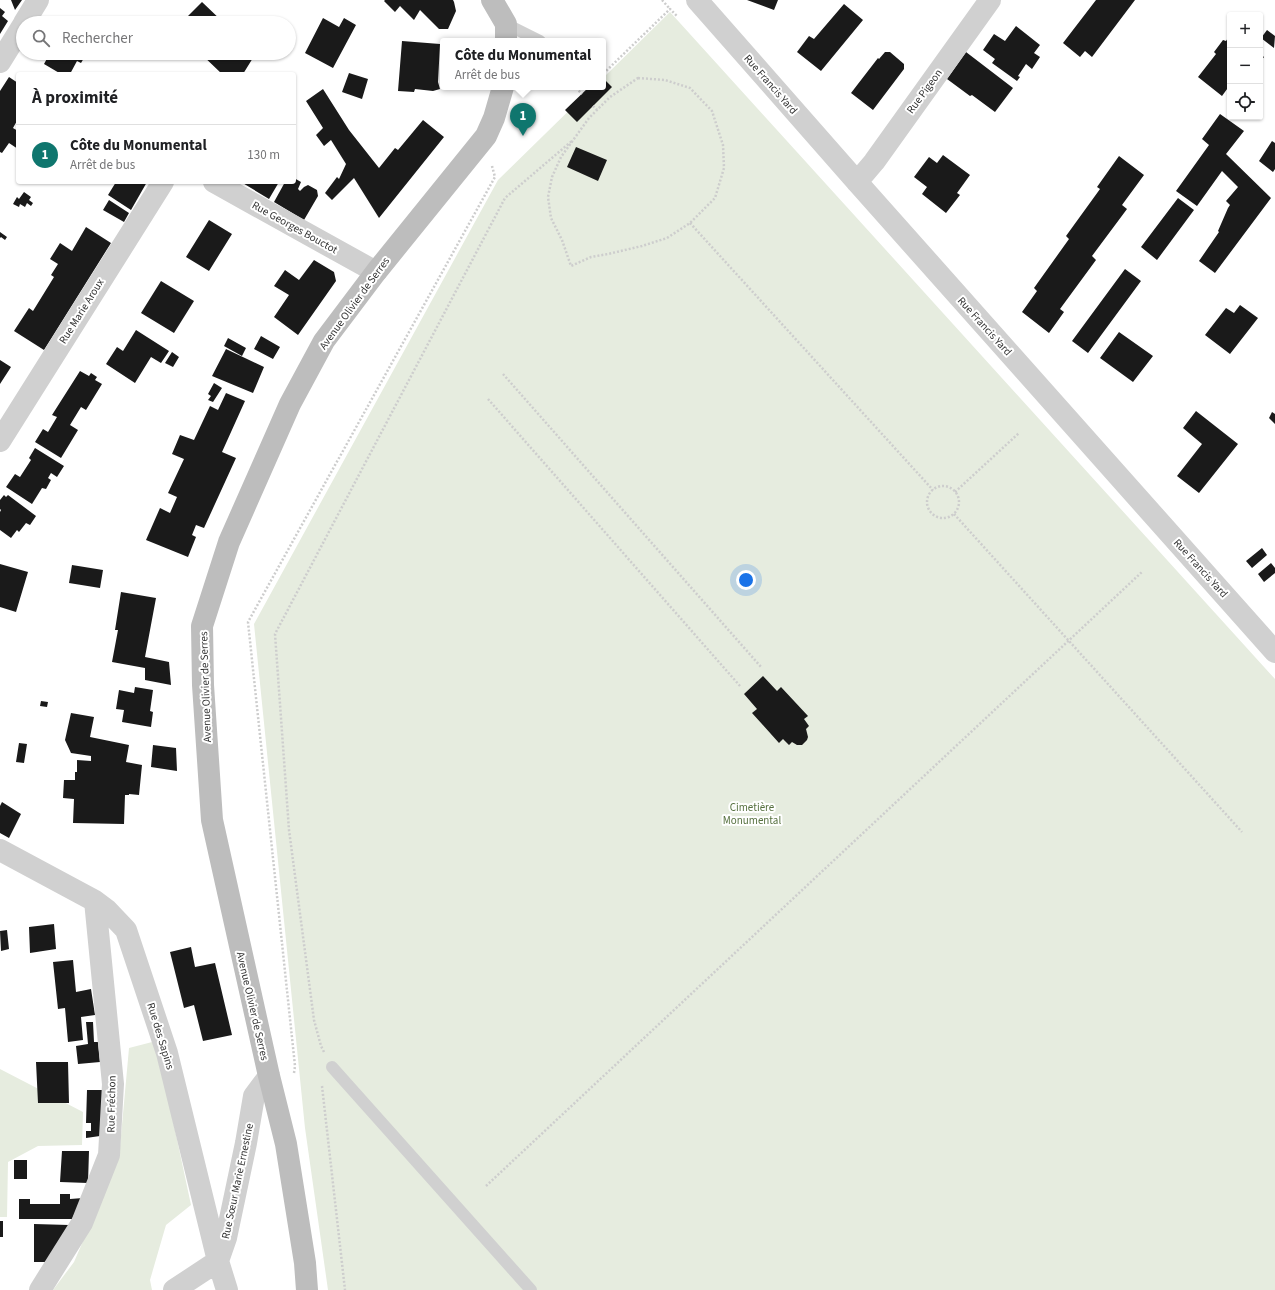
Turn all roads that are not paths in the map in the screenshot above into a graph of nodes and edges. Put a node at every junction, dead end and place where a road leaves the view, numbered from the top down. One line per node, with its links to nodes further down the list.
1 (38, 0): 5 (street)
2 (492, 0): 6 (street)
3 (990, 0): 11 (street, Rue Pigeon)
4 (706, 4): 11 (street, Rue Francis Yard)
5 (29, 16)
6 (506, 33): 8 (lane)
7 (16, 37): 9 (street)
8 (527, 38)
9 (0, 62)
10 (502, 90): 14 (street, Avenue Olivier de Serres)
11 (857, 182): 16 (street, Rue Francis Yard)
12 (162, 184): 15 (street, Rue Marie Aroux)
13 (218, 184): 14 (street, Rue Georges Bouctot)
14 (376, 272): 20 (street, Avenue Olivier de Serres)
15 (0, 441)
16 (1275, 652)
17 (0, 850): 18 (street, Rue des Sapins)
18 (95, 901): 21 (street, Rue des Sapins); 22 (street, Rue Fréchon)
19 (332, 1067): 26 (lane)
20 (269, 1076): 21 (street, Rue Sœur Marie Ernestine); 25 (street, Avenue Olivier de Serres)
21 (218, 1261): 23 (street); 24 (street, Rue des Sapins)
22 (40, 1290)
23 (174, 1290)
24 (227, 1290)
25 (307, 1290)
26 (531, 1290)

